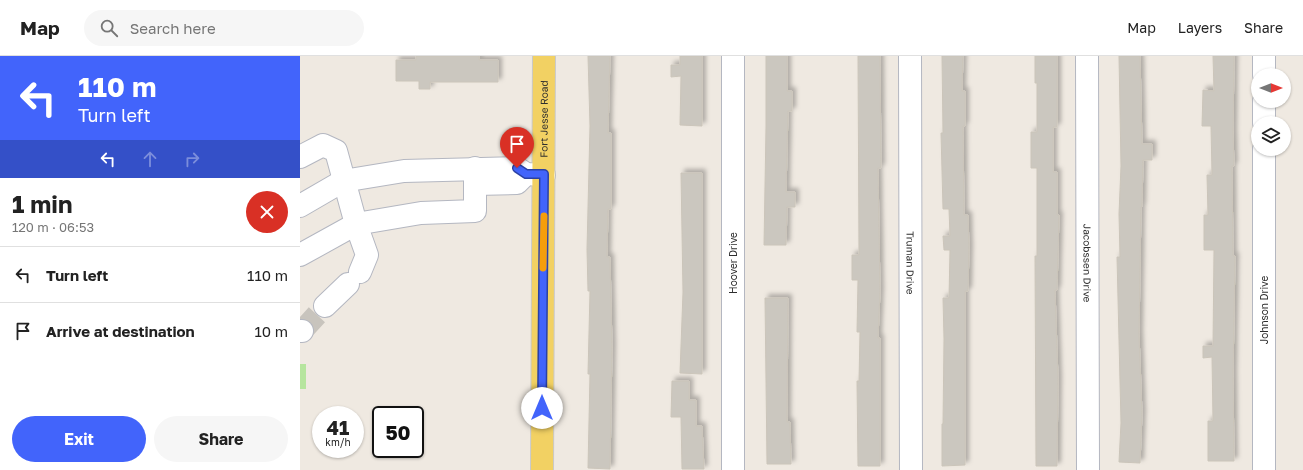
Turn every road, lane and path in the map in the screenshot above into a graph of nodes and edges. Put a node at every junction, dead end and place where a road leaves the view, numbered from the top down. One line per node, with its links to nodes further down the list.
1 (544, 56): 9 (main road, Fort Jesse Road)
2 (733, 56): 17 (street, Hoover Drive)
3 (910, 56): 18 (street, Truman Drive)
4 (1087, 56): 19 (street, Jacobssen Drive)
5 (1264, 56): 6 (street)
6 (1264, 68)
7 (1264, 156): 20 (street, Johnson Drive)
8 (300, 157): 11 (street)
9 (535, 174): 10 (street); 16 (main road, Fort Jesse Road)
10 (475, 176): 11 (street); 13 (street)
11 (344, 181): 12 (street); 13 (street)
12 (300, 206)
13 (356, 224): 14 (street); 15 (street)
14 (300, 255)
15 (325, 306)
16 (542, 470)
17 (733, 470)
18 (912, 470)
19 (1088, 470)
20 (1264, 470)

